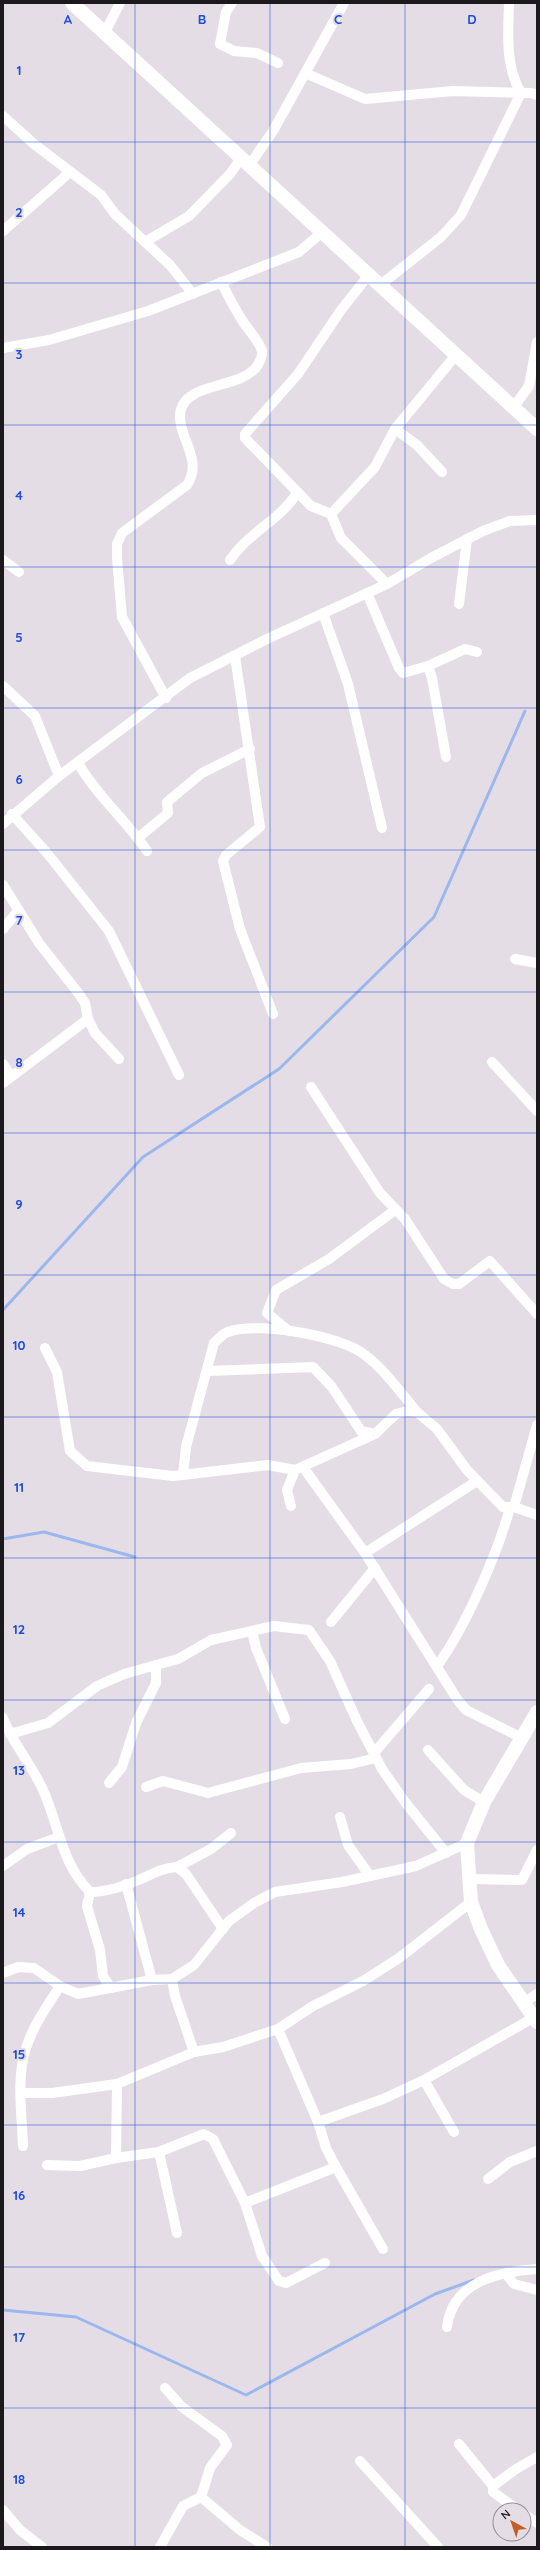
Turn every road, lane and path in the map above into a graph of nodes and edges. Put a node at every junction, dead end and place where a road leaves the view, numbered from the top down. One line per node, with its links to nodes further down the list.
1 (72, 3): 6 (main road)
2 (120, 3): 6 (street)
3 (232, 3): 7 (street)
4 (344, 3): 8 (street)
5 (509, 3): 9 (street)
6 (105, 32): 12 (main road)
7 (278, 63)
8 (305, 73): 9 (street); 12 (street)
9 (521, 93): 10 (street); 19 (street)
10 (537, 95)
11 (3, 116): 13 (street)
12 (245, 162): 15 (main road); 16 (street)
13 (70, 172): 14 (street); 16 (street)
14 (3, 231)
15 (321, 233): 17 (main road); 18 (street)
16 (145, 242): 20 (street)
17 (368, 276): 19 (main road); 29 (street)
18 (221, 282): 20 (street); 44 (street)
19 (380, 286): 23 (main road)
20 (194, 294): 22 (street)
21 (537, 342): 24 (street)
22 (3, 348)
23 (456, 355): 25 (main road); 26 (street)
24 (533, 383): 25 (street)
25 (513, 408): 27 (main road)
26 (395, 429): 28 (street); 30 (street)
27 (537, 429)
28 (442, 472)
29 (297, 493): 30 (street); 34 (street)
30 (331, 514): 36 (street)
31 (537, 520): 32 (street)
32 (467, 539): 36 (street); 38 (street)
33 (3, 560): 35 (street)
34 (230, 560)
35 (19, 572)
36 (387, 584): 37 (street)
37 (367, 593): 39 (street); 42 (street)
38 (459, 604)
39 (323, 613): 41 (street); 51 (street)
40 (477, 652): 42 (street)
41 (235, 656): 44 (street); 45 (street)
42 (428, 666): 46 (street)
43 (3, 686): 48 (street)
44 (166, 698): 47 (street)
45 (250, 749): 52 (street); 59 (street)
46 (446, 757)
47 (78, 763): 48 (street); 52 (street)
48 (58, 776): 49 (street)
49 (12, 814): 50 (street); 64 (street)
50 (3, 824)
51 (382, 828)
52 (138, 838): 53 (street)
53 (147, 851)
54 (3, 885): 55 (street)
55 (18, 912): 56 (street); 60 (street)
56 (3, 929)
57 (515, 959): 58 (street)
58 (537, 963)
59 (273, 1014)
60 (88, 1019): 61 (street); 65 (street)
61 (119, 1059)
62 (492, 1062): 67 (street)
63 (3, 1064): 65 (street)
64 (179, 1075)
65 (7, 1080)
66 (311, 1087): 68 (street)
67 (537, 1111)
68 (396, 1210): 69 (street); 70 (street)
69 (537, 1314)
70 (289, 1331): 72 (street); 73 (street)
71 (45, 1348): 77 (street)
72 (207, 1371): 75 (street); 77 (street)
73 (416, 1412): 75 (street); 78 (street)
74 (537, 1425): 80 (street)
75 (375, 1434): 76 (street)
76 (299, 1468): 77 (street); 79 (street); 82 (street)
77 (183, 1475)
78 (477, 1481): 80 (street); 82 (street)
79 (291, 1506)
80 (512, 1507): 81 (street); 87 (street)
81 (537, 1515)
82 (365, 1553): 83 (street)
83 (375, 1568): 84 (street); 87 (street)
84 (331, 1622)
85 (252, 1631): 86 (street); 91 (street); 95 (street)
86 (156, 1665): 92 (street); 96 (street)
87 (437, 1666): 93 (street)
88 (429, 1689): 95 (street)
89 (537, 1713): 93 (main road)
90 (3, 1718): 92 (street)
91 (285, 1719)
92 (10, 1734): 101 (street)
93 (522, 1738): 98 (main road)
94 (428, 1750): 98 (street)
95 (375, 1756): 97 (street); 104 (street)
96 (109, 1783)
97 (146, 1787)
98 (484, 1802): 102 (main road)
99 (340, 1817): 107 (street)
100 (232, 1833): 106 (street)
101 (59, 1836): 105 (street); 110 (street)
102 (467, 1843): 104 (street); 108 (main road)
103 (537, 1850): 108 (street)
104 (446, 1853): 107 (street)
105 (3, 1866)
106 (177, 1867): 109 (street); 112 (street)
107 (370, 1876): 112 (street)
108 (468, 1879): 111 (main road)
109 (126, 1884): 110 (street); 115 (street)
110 (90, 1892): 117 (street)
111 (471, 1902): 119 (main road); 121 (street)
112 (223, 1929): 114 (street)
113 (3, 1973): 116 (street)
114 (172, 1979): 115 (street); 122 (street)
115 (152, 1980): 117 (street)
116 (60, 1986): 117 (street); 125 (street)
117 (111, 1988)
118 (537, 1994): 119 (street)
119 (523, 2003): 120 (main road)
120 (535, 2020): 123 (street)
121 (278, 2029): 122 (street); 126 (street)
122 (194, 2052): 124 (street)
123 (424, 2080): 126 (street); 127 (street)
124 (117, 2084): 125 (street); 131 (street)
125 (22, 2093): 128 (street)
126 (318, 2122): 133 (street)
127 (454, 2132)
128 (23, 2146)
129 (537, 2151): 134 (street)
130 (159, 2152): 131 (street); 135 (street); 136 (street)
131 (116, 2158): 132 (street)
132 (47, 2165)
133 (336, 2167): 135 (street); 137 (street)
134 (488, 2178)
135 (245, 2203): 138 (street)
136 (177, 2233)
137 (383, 2249)
138 (325, 2263)
139 (537, 2269): 140 (street)
140 (506, 2274): 141 (street); 142 (street)
141 (537, 2290)
142 (447, 2327)
143 (165, 2388): 148 (street)
144 (459, 2444): 147 (street)
145 (537, 2457): 147 (street)
146 (360, 2461): 154 (street)
147 (493, 2486): 149 (street)
148 (201, 2497): 152 (street); 153 (street)
149 (506, 2502)
150 (3, 2510): 151 (street)
151 (42, 2547)
152 (160, 2547)
153 (267, 2547)
154 (438, 2547)

